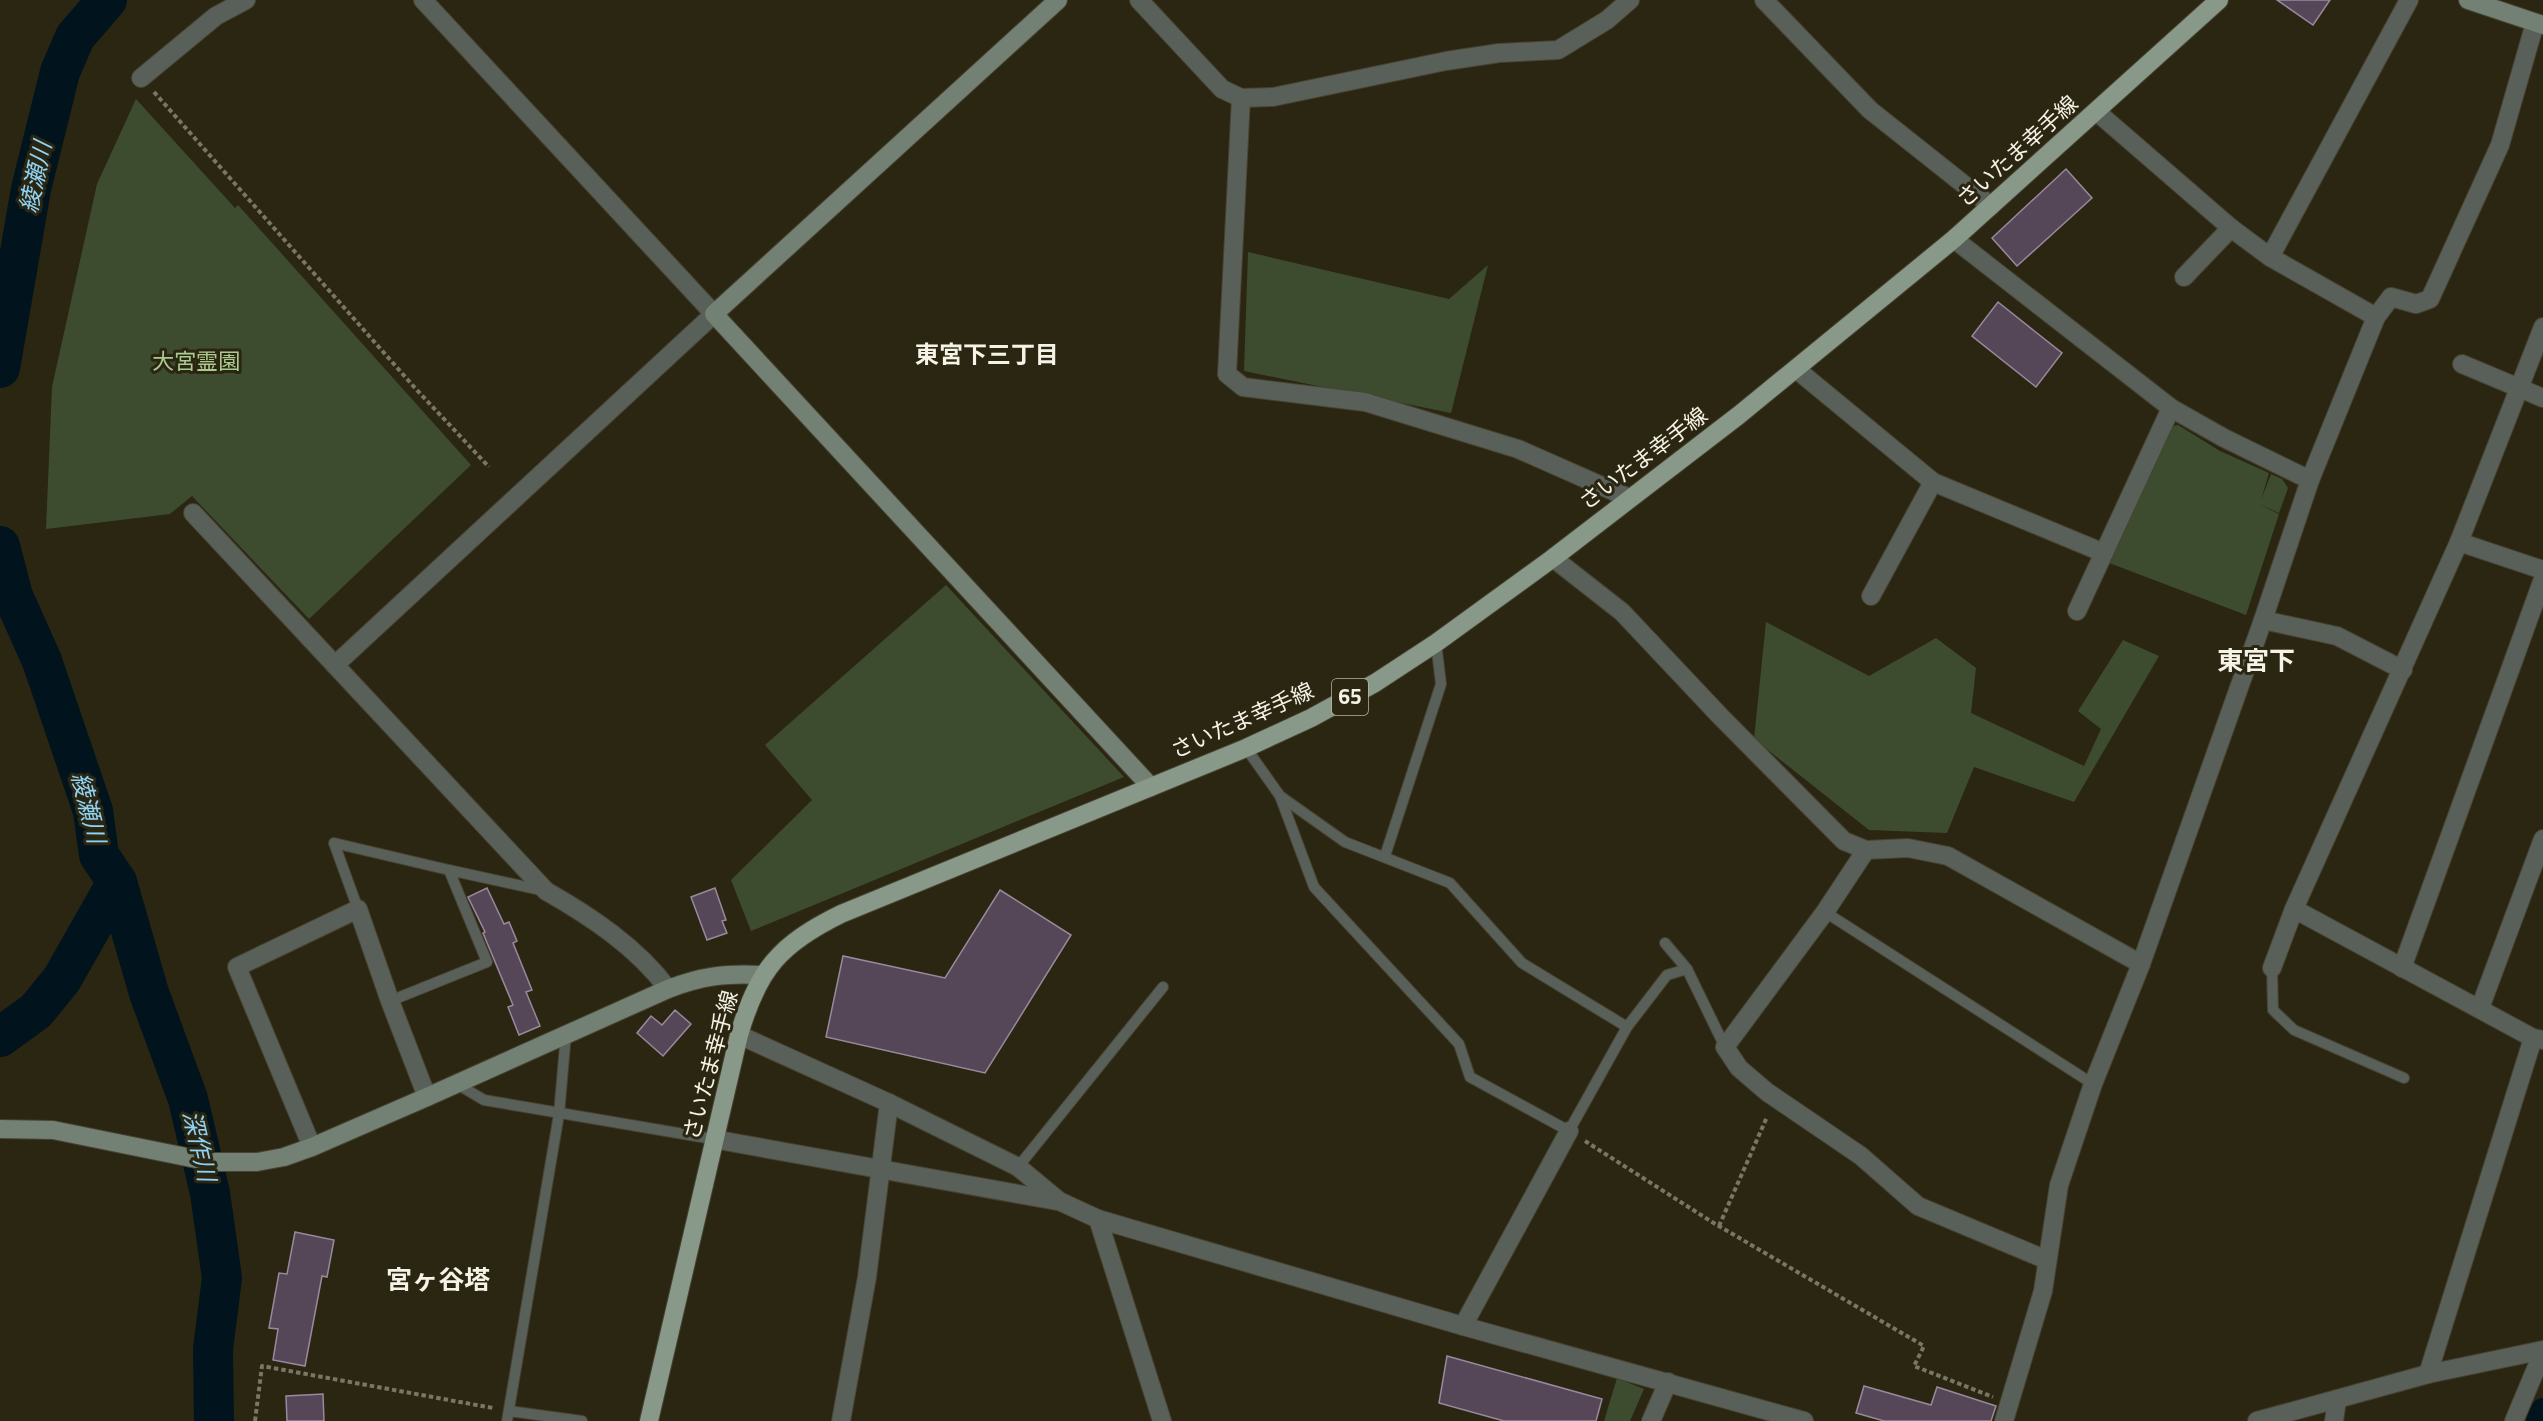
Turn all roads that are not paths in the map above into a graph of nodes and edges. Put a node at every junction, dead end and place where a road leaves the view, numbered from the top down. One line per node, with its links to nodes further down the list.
1 (246, 0): 11 (street)
2 (423, 0): 19 (street)
3 (1058, 0): 19 (street)
4 (1139, 0): 12 (street)
5 (1630, 0): 12 (street)
6 (1764, 0): 14 (street)
7 (2409, 0): 17 (street)
8 (2468, 0): 10 (street)
9 (2210, 3): 13 (main road, さいたま幸手線 / 65)
10 (2539, 24): 20 (street)
11 (141, 78)
12 (1241, 98): 29 (street)
13 (2097, 112): 14 (main road, さいたま幸手線 / 65); 15 (street)
14 (1991, 206): 16 (main road, さいたま幸手線 / 65)
15 (2231, 228): 17 (street); 18 (street)
16 (1954, 239): 23 (main road, さいたま幸手線 / 65); 26 (street)
17 (2270, 257): 20 (street)
18 (2184, 277)
19 (714, 314): 40 (street); 43 (street)
20 (2376, 317): 27 (street)
21 (2543, 327): 24 (street)
22 (2462, 364): 24 (street)
23 (1796, 369): 28 (street); 29 (main road, さいたま幸手線 / 65)
24 (2520, 389): 25 (street); 31 (street)
25 (2543, 398)
26 (2171, 408): 27 (street); 32 (street)
27 (2310, 480): 38 (street)
28 (1933, 482): 32 (street); 36 (street)
29 (1629, 498): 33 (main road, さいたま幸手線 / 65)
30 (193, 513): 40 (street)
31 (2459, 542): 34 (street); 41 (street)
32 (2104, 553): 37 (street)
33 (1553, 558): 39 (main road, さいたま幸手線 / 65); 46 (street)
34 (2543, 570)
35 (2543, 579): 56 (street)
36 (1871, 596)
37 (2077, 611)
38 (2263, 620): 41 (street); 54 (street)
39 (1436, 644): 42 (main road, さいたま幸手線 / 65); 47 (lane)
40 (336, 666): 49 (street)
41 (2403, 670): 51 (street)
42 (1246, 748): 43 (main road, さいたま幸手線 / 65); 44 (lane)
43 (1151, 787): 58 (main road, さいたま幸手線 / 65)
44 (1281, 796): 47 (lane); 75 (lane)
45 (2543, 839): 62 (street)
46 (1866, 850): 52 (street); 54 (street)
47 (1385, 856): 63 (lane)
48 (449, 870): 49 (lane); 50 (lane); 61 (lane)
49 (546, 891): 60 (street)
50 (358, 909): 61 (street); 77 (street)
51 (2294, 909): 55 (street); 56 (street)
52 (1825, 912): 67 (street); 70 (lane)
53 (1665, 943): 57 (lane)
54 (2141, 964): 70 (street)
55 (2272, 968): 68 (lane)
56 (2403, 968): 62 (street)
57 (1688, 969): 63 (lane); 67 (lane)
58 (762, 975): 60 (street); 65 (main road, さいたま幸手線 / 65)
59 (1163, 987): 78 (lane)
60 (668, 988): 64 (street)
61 (390, 1001): 71 (street)
62 (2480, 1008): 66 (street)
63 (1627, 1026): 75 (lane)
64 (566, 1034): 69 (street); 73 (lane)
65 (739, 1035): 72 (street); 76 (main road, さいたま幸手線 / 65)
66 (2538, 1039): 85 (street)
67 (1725, 1047): 82 (street)
68 (2404, 1078)
69 (457, 1084): 71 (street); 73 (lane)
70 (2093, 1084): 82 (street)
71 (428, 1097): 77 (street)
72 (888, 1103): 78 (street); 79 (street)
73 (559, 1114): 76 (lane); 89 (lane)
74 (0, 1129): 77 (street)
75 (1569, 1131): 83 (street)
76 (713, 1139): 79 (street); 91 (main road, さいたま幸手線 / 65)
77 (312, 1147)
78 (1018, 1167): 80 (street)
79 (879, 1168): 80 (street); 92 (street)
80 (1059, 1201): 81 (street)
81 (1098, 1219): 83 (street); 93 (street)
82 (2047, 1260): 88 (street)
83 (1463, 1326): 86 (street)
84 (2543, 1351): 85 (street); 98 (street)
85 (2428, 1374): 87 (street)
86 (1668, 1382): 94 (street); 95 (street)
87 (2337, 1400): 96 (street); 97 (street)
88 (2007, 1412)
89 (508, 1416): 90 (lane)
90 (582, 1421)
91 (649, 1421)
92 (841, 1421)
93 (1162, 1421)
94 (1651, 1421)
95 (1804, 1421)
96 (2257, 1421)
97 (2334, 1421)
98 (2514, 1421)

